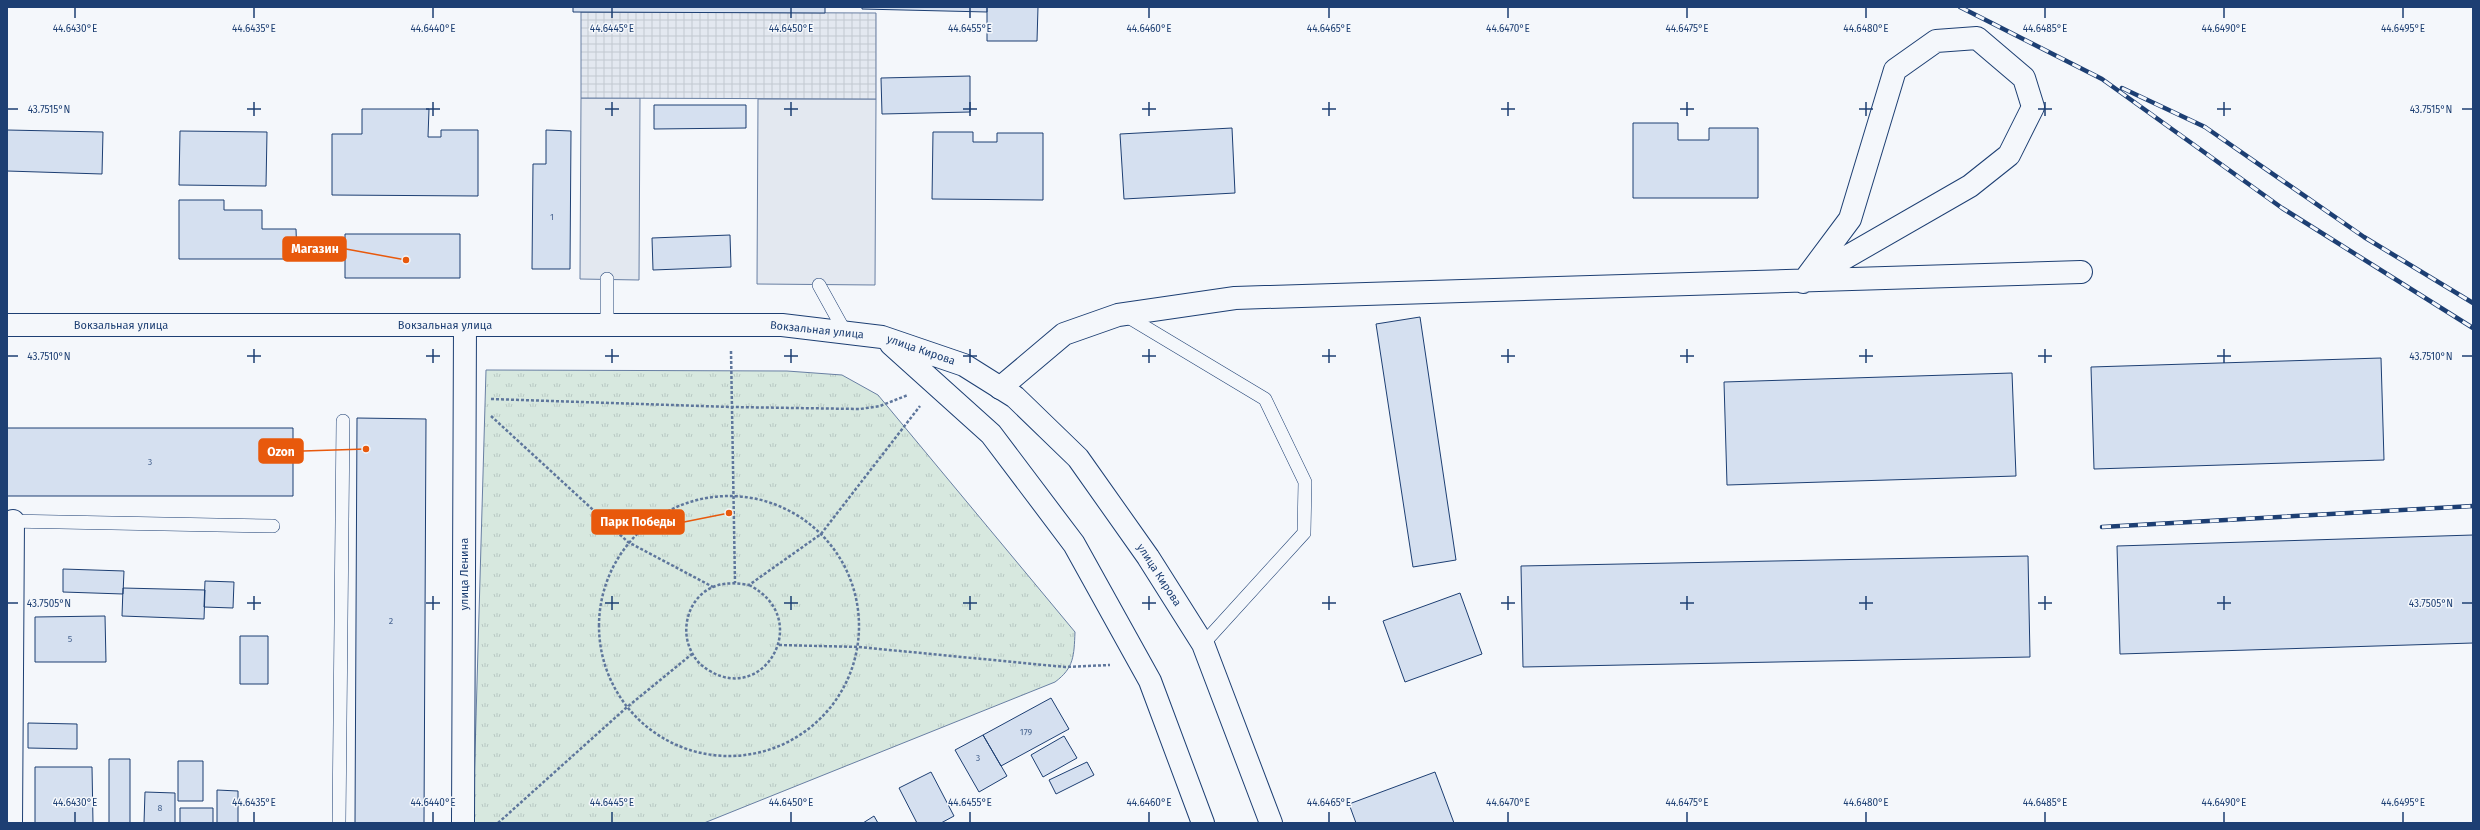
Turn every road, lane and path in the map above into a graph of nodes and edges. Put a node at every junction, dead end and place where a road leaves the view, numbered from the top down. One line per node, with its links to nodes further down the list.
1 (2081, 272): 3 (street)
2 (607, 279): 8 (lane)
3 (1802, 282): 3 (street); 5 (street)
4 (819, 285): 10 (lane)
5 (1124, 314): 13 (street); 26 (lane)
6 (7, 325): 7 (street, Вокзальная улица)
7 (465, 325): 8 (street, Вокзальная улица); 14 (street, улица Ленина)
8 (607, 325): 9 (street, Вокзальная улица)
9 (730, 325): 10 (street, Вокзальная улица); 15 (path)
10 (845, 332): 11 (street, Вокзальная улица)
11 (882, 337): 12 (street, улица Кирова); 13 (street, улица Кирова)
12 (936, 384): 15 (path); 20 (path); 30 (street, улица Кирова)
13 (1000, 388): 26 (street, улица Кирова)
14 (465, 398): 15 (path); 21 (path); 34 (street, улица Ленина)
15 (731, 407): 17 (path)
16 (343, 421): 33 (lane)
17 (732, 495): 20 (path); 21 (path); 22 (path)
18 (10, 521): 19 (lane); 25 (street)
19 (273, 526)
20 (821, 534): 23 (path); 28 (path)
21 (628, 542): 24 (path); 31 (path)
22 (735, 583): 23 (path); 24 (path)
23 (749, 585): 27 (path)
24 (713, 587): 29 (path)
25 (9, 601): 32 (street)
26 (1203, 644): 37 (street, улица Кирова)
27 (779, 645): 28 (path); 29 (path)
28 (859, 647): 30 (path); 31 (path)
29 (692, 654): 31 (path)
30 (1139, 663): 36 (street, улица Кирова)
31 (626, 708): 35 (path)
32 (11, 823)
33 (339, 823)
34 (463, 823)
35 (498, 823)
36 (1203, 823)
37 (1271, 823)

